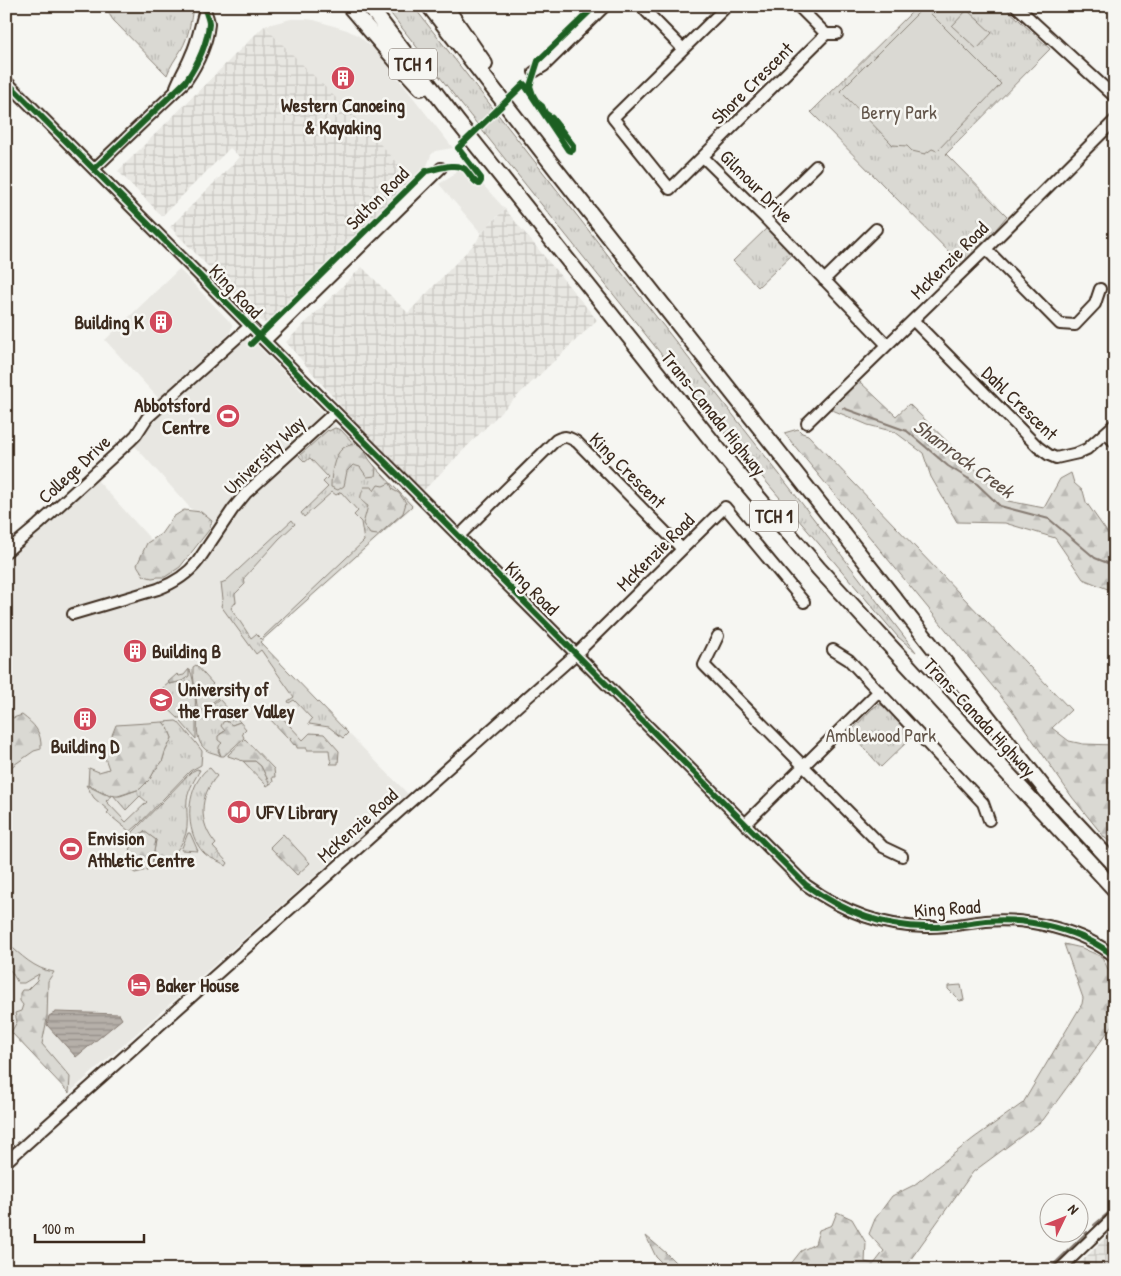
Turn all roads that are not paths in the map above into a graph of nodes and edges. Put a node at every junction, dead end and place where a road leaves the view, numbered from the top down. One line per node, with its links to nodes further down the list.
1 (349, 6): 18 (highway)
2 (369, 6): 18 (highway, Trans-Canada Highway / TCH 1)
3 (429, 6): 23 (highway, Trans-Canada Highway / TCH 1)
4 (445, 6): 23 (highway)
5 (605, 6): 14 (street)
6 (641, 6): 13 (street)
7 (727, 6): 13 (street)
8 (798, 6): 11 (street)
9 (1016, 6): 16 (street)
10 (205, 7): 22 (street)
11 (826, 34): 12 (street); 19 (street, Shore Crescent)
12 (837, 34)
13 (683, 49): 19 (street, Gilmour Drive)
14 (534, 72)
15 (6, 81): 22 (street, King Road)
16 (1115, 97)
17 (1115, 120): 26 (street, McKenzie Road)
18 (457, 121): 52 (highway, Trans-Canada Highway / TCH 1)
19 (703, 157): 24 (street, Gilmour Drive)
20 (816, 166): 24 (street)
21 (441, 168): 31 (street, Salton Road)
22 (94, 169): 30 (street, King Road)
23 (558, 172): 51 (highway, Trans-Canada Highway / TCH 1)
24 (764, 217): 27 (street, Gilmour Drive)
25 (876, 229): 27 (street)
26 (986, 249): 28 (street); 29 (street, McKenzie Road)
27 (824, 280): 32 (street, Gilmour Drive)
28 (1100, 289)
29 (913, 320): 32 (street, McKenzie Road); 36 (street, Dahl Crescent)
30 (250, 326): 31 (street, King Road); 40 (street, College Drive)
31 (265, 341): 33 (street, King Road)
32 (887, 345): 34 (street, McKenzie Road)
33 (336, 412): 38 (street, King Road); 42 (street, University Way)
34 (807, 423)
35 (1115, 424): 36 (street, Dahl Crescent)
36 (1106, 433): 37 (street)
37 (1115, 442)
38 (459, 536): 39 (street, King Crescent); 45 (street, King Road)
39 (682, 549): 41 (street, McKenzie Road); 45 (street, McKenzie Road)
40 (6, 552)
41 (804, 602)
42 (73, 614)
43 (718, 636): 47 (street)
44 (833, 650): 46 (street)
45 (576, 654): 49 (street, King Road); 54 (street, McKenzie Road)
46 (879, 691): 47 (street); 48 (street)
47 (804, 766): 49 (street); 50 (street)
48 (989, 820)
49 (746, 824): 53 (street, King Road)
50 (902, 856)
51 (1115, 864)
52 (1115, 890)
53 (1115, 957)
54 (6, 1162)
55 (1115, 1216): 56 (street)
56 (1059, 1270)

